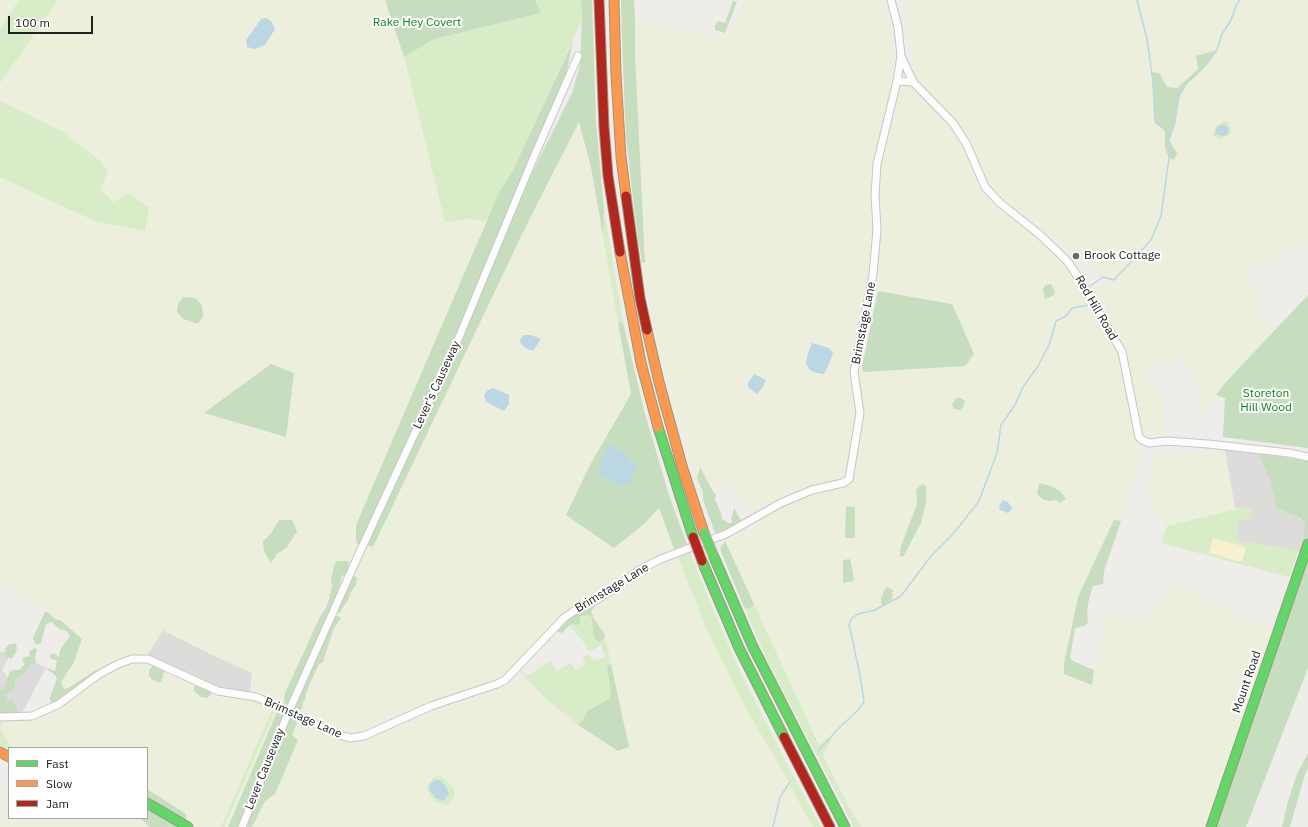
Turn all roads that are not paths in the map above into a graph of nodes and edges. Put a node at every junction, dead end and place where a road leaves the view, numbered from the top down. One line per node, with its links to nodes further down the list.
1 (599, 0): 15 (main road, bridge)
2 (614, 0): 16 (main road, bridge)
3 (891, 0): 5 (street, Red Hill Road)
4 (578, 56): 10 (street, Lever's Causeway)
5 (901, 56): 6 (street, Brimstage Lane); 7 (street, Red Hill Road)
6 (897, 82): 7 (street); 10 (street, Brimstage Lane)
7 (913, 82): 8 (street, Red Hill Road)
8 (1308, 457)
9 (1308, 544): 17 (main road, Mount Road)
10 (289, 711): 11 (street, Brimstage Lane); 14 (street, Lever Causeway)
11 (0, 716)
12 (148, 804): 13 (main road)
13 (188, 827)
14 (242, 827)
15 (830, 827)
16 (845, 827)
17 (1211, 827)

